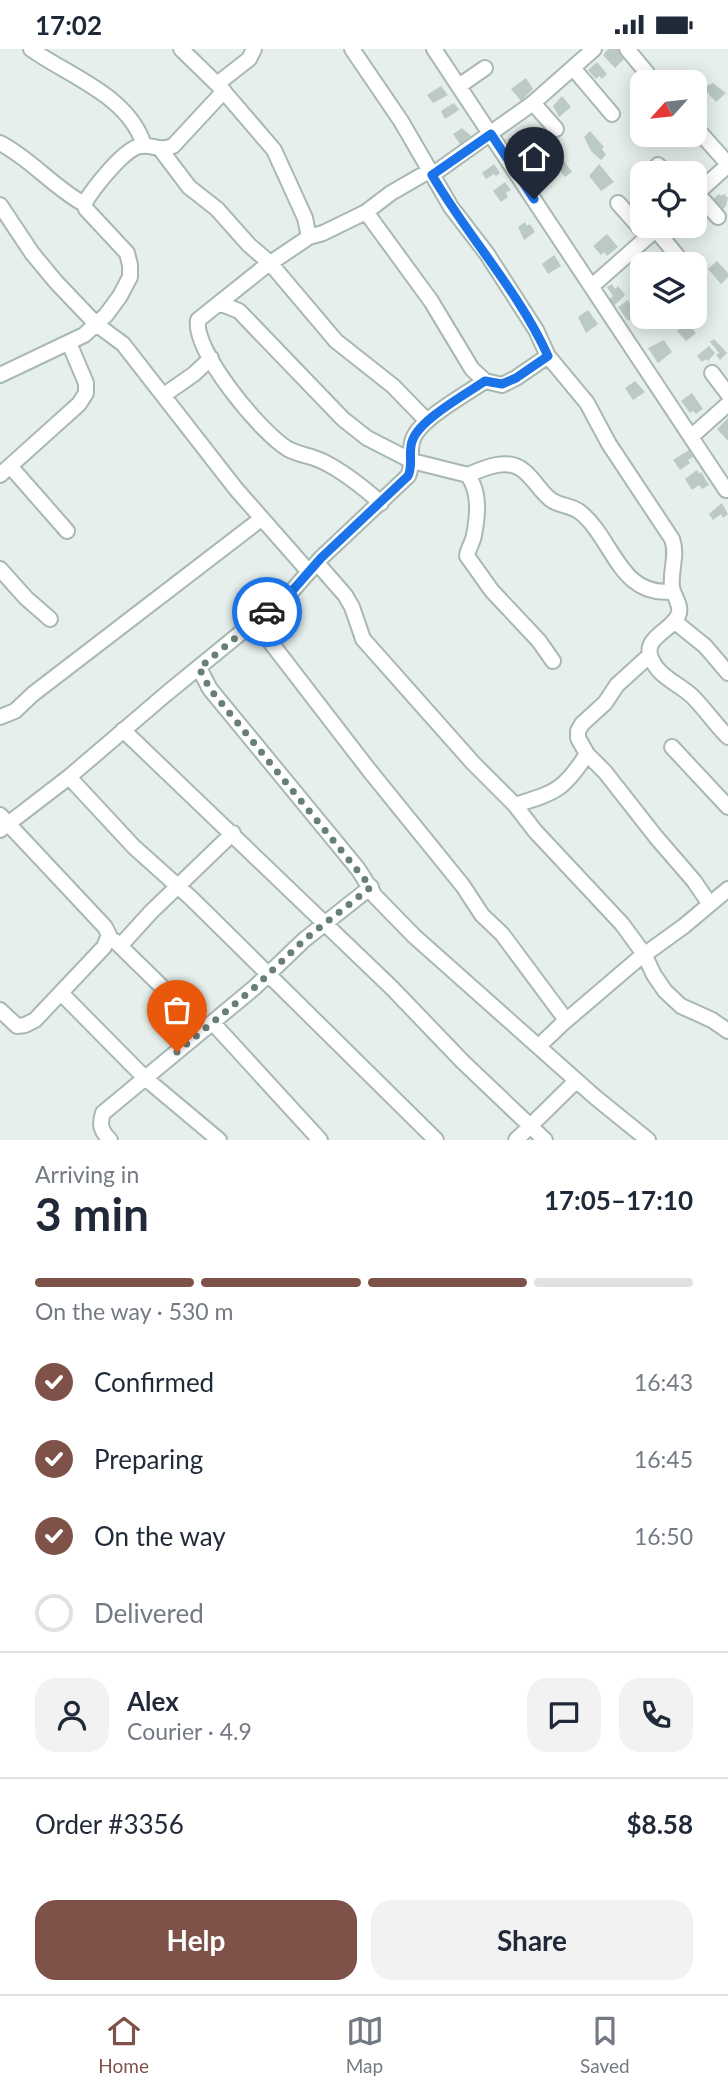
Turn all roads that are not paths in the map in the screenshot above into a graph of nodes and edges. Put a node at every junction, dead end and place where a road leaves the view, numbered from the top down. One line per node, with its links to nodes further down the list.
1 (31, 49): 19 (street)
2 (181, 49): 12 (street)
3 (254, 49): 12 (street)
4 (352, 49): 22 (street)
5 (434, 49): 11 (street)
6 (594, 49): 9 (street)
7 (627, 49): 10 (street)
8 (485, 68): 11 (street)
9 (573, 68): 13 (street); 14 (street)
10 (644, 70)
11 (459, 86): 16 (street)
12 (220, 88): 20 (street); 31 (street)
13 (533, 103): 15 (street); 16 (street)
14 (612, 114)
15 (556, 129)
16 (491, 134): 22 (street); 36 (street)
17 (707, 141): 21 (street)
18 (0, 143): 25 (street)
19 (144, 145): 20 (street); 25 (street)
20 (161, 150): 35 (street)
21 (728, 165): 23 (street)
22 (431, 173): 28 (street); 42 (street)
23 (707, 184)
24 (618, 203): 29 (street)
25 (84, 204): 40 (street)
26 (0, 205): 40 (street)
27 (707, 205): 30 (street)
28 (366, 212): 31 (street); 46 (street)
29 (630, 212)
30 (719, 217)
31 (309, 237): 35 (street)
32 (646, 238): 36 (street)
33 (660, 238): 34 (street)
34 (673, 252)
35 (270, 263): 37 (street); 49 (street)
36 (592, 286): 50 (street)
37 (238, 288): 38 (street); 39 (street)
38 (219, 303): 39 (street); 43 (street)
39 (239, 311): 51 (street)
40 (96, 324): 41 (street); 47 (street)
41 (69, 343): 45 (street); 52 (street)
42 (548, 356): 46 (street); 60 (street)
43 (211, 358): 47 (street); 55 (street)
44 (712, 373): 48 (street)
45 (0, 375)
46 (485, 381): 49 (street)
47 (164, 395): 56 (street)
48 (728, 403): 50 (street)
49 (426, 421): 51 (street)
50 (692, 436): 54 (street)
51 (412, 461): 53 (street); 55 (street)
52 (5, 470): 57 (street)
53 (468, 475): 60 (street); 65 (street)
54 (726, 490)
55 (381, 503): 58 (street)
56 (261, 519): 58 (street); 68 (street)
57 (67, 531)
58 (313, 567): 63 (street); 74 (street)
59 (0, 569): 61 (street)
60 (673, 591): 62 (street)
61 (50, 619)
62 (674, 621): 64 (street); 67 (street)
63 (255, 622): 66 (street); 89 (street)
64 (650, 655): 70 (street); 72 (street)
65 (553, 661)
66 (199, 668): 69 (street); 79 (street)
67 (728, 674)
68 (2, 718)
69 (123, 730): 73 (street); 77 (street)
70 (728, 737)
71 (672, 747): 75 (street)
72 (587, 754): 74 (street); 81 (street)
73 (69, 777): 76 (street); 78 (street)
74 (514, 805): 85 (street)
75 (728, 807)
76 (3, 823): 83 (street)
77 (233, 833): 78 (street); 82 (street)
78 (177, 886): 84 (street); 86 (street)
79 (371, 887): 82 (street); 92 (street)
80 (728, 888): 81 (street)
81 (709, 902): 85 (street)
82 (324, 924): 86 (street); 95 (street)
83 (108, 935): 84 (street); 87 (street)
84 (121, 945): 90 (street)
85 (645, 954): 89 (street); 91 (street)
86 (268, 975): 90 (street); 99 (street)
87 (61, 993): 88 (street); 93 (street)
88 (0, 1010)
89 (566, 1020): 92 (street)
90 (209, 1026): 93 (street); 98 (street)
91 (728, 1031)
92 (539, 1046): 94 (street)
93 (145, 1078): 96 (street); 97 (street)
94 (576, 1081): 95 (street); 102 (street)
95 (531, 1127): 100 (street); 101 (street)
96 (110, 1140)
97 (219, 1140)
98 (320, 1140)
99 (436, 1140)
100 (516, 1140)
101 (545, 1140)
102 (648, 1140)

